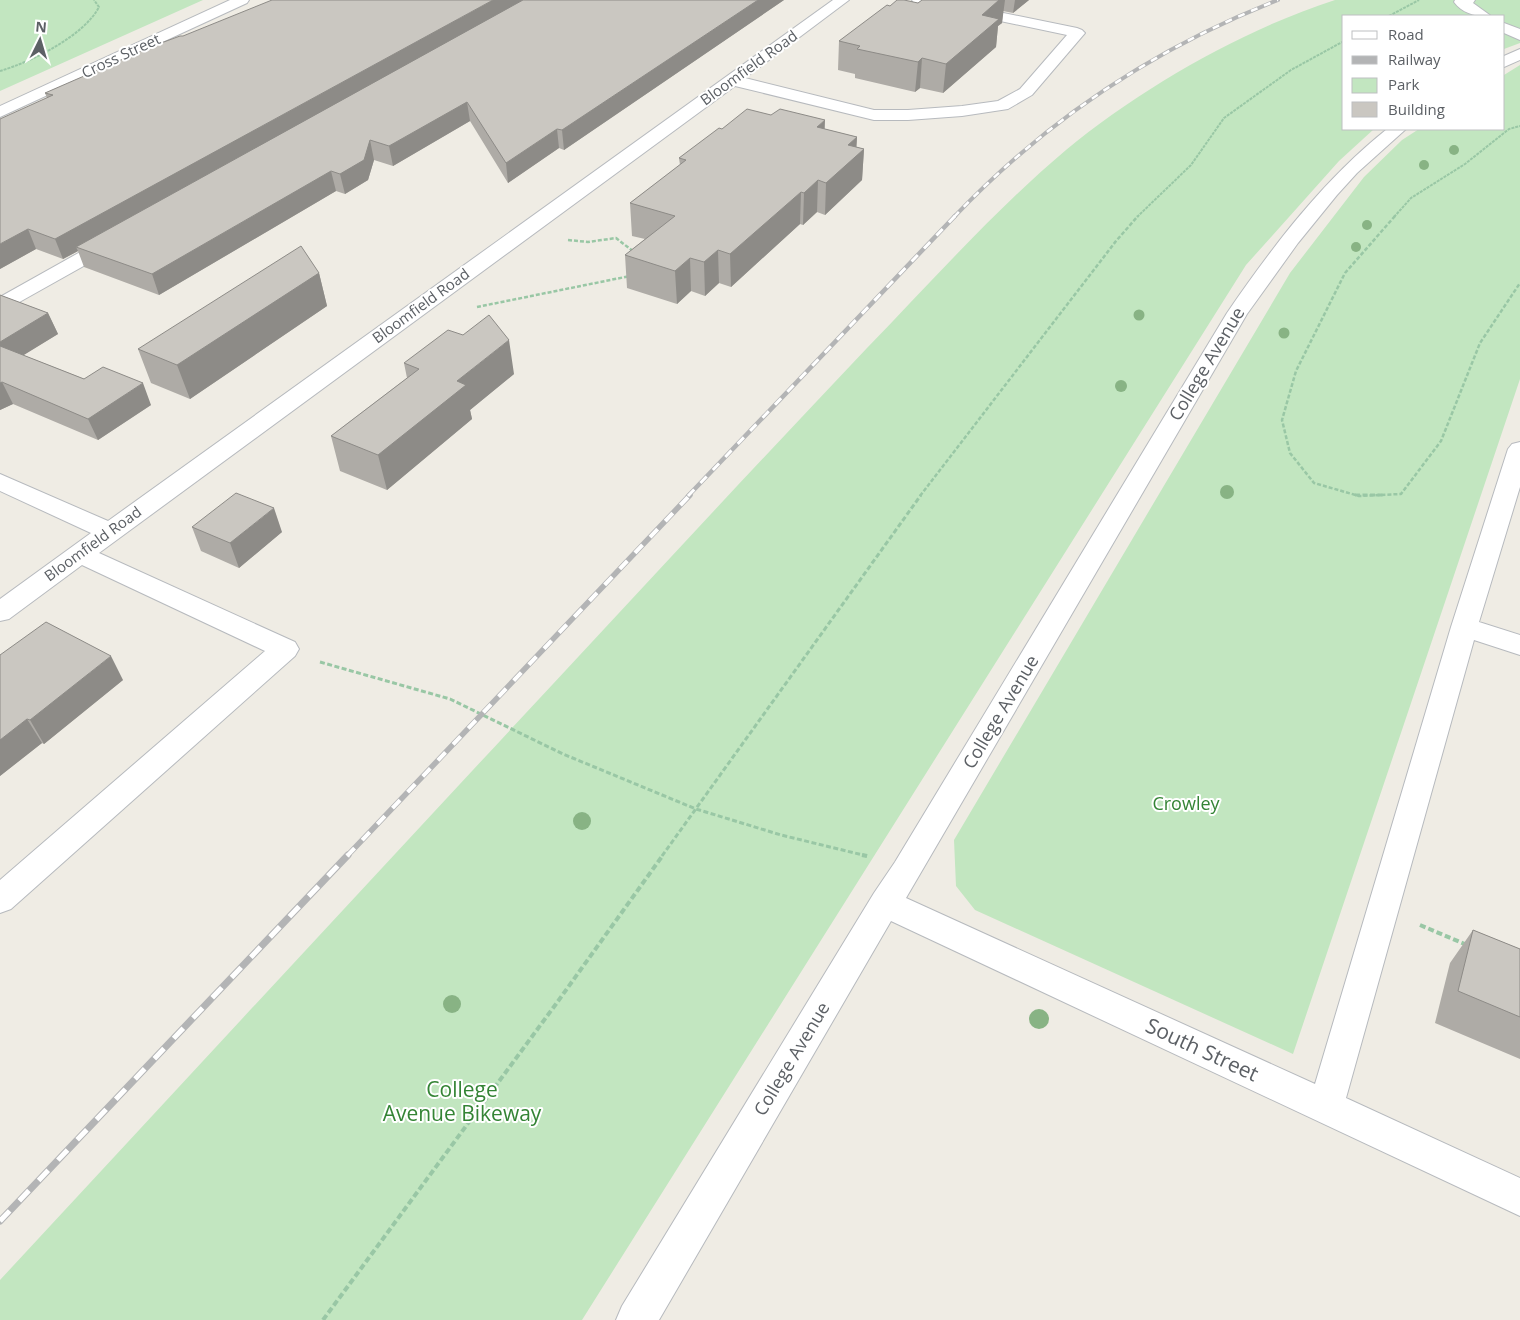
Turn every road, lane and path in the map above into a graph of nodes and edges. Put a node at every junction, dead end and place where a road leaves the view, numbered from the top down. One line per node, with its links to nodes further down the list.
1 (94, 0): 14 (path)
2 (242, 0): 16 (street, Cross Street)
3 (842, 0): 15 (street, Bloomfield Road)
4 (919, 0): 15 (street)
5 (1419, 0): 7 (path)
6 (1468, 0): 8 (street)
7 (1391, 15)
8 (1482, 15)
9 (1506, 20): 10 (street)
10 (1520, 35)
11 (1342, 42): 34 (path)
12 (1520, 54): 13 (street)
13 (1505, 62)
14 (0, 71)
15 (732, 80): 28 (street, Bloomfield Road)
16 (0, 112)
17 (1520, 126): 23 (path)
18 (1396, 130): 37 (street, College Avenue)
19 (129, 232): 24 (street)
20 (560, 239): 21 (path)
21 (636, 253)
22 (630, 276): 25 (path)
23 (1520, 283)
24 (0, 305)
25 (469, 308)
26 (1520, 448): 31 (street)
27 (0, 482): 28 (street)
28 (110, 532): 29 (street, Bloomfield Road)
29 (80, 554): 30 (street, Bloomfield Road); 33 (street)
30 (0, 612)
31 (1464, 628): 32 (street); 38 (street)
32 (1520, 645)
33 (285, 649): 34 (path); 36 (street)
34 (696, 810): 35 (path); 42 (path)
35 (868, 856)
36 (0, 899)
37 (885, 903): 40 (street, South Street); 43 (street, College Avenue)
38 (1382, 909): 39 (path); 40 (street)
39 (1470, 952)
40 (1326, 1107): 41 (street, South Street)
41 (1520, 1197)
42 (323, 1320)
43 (636, 1320)

